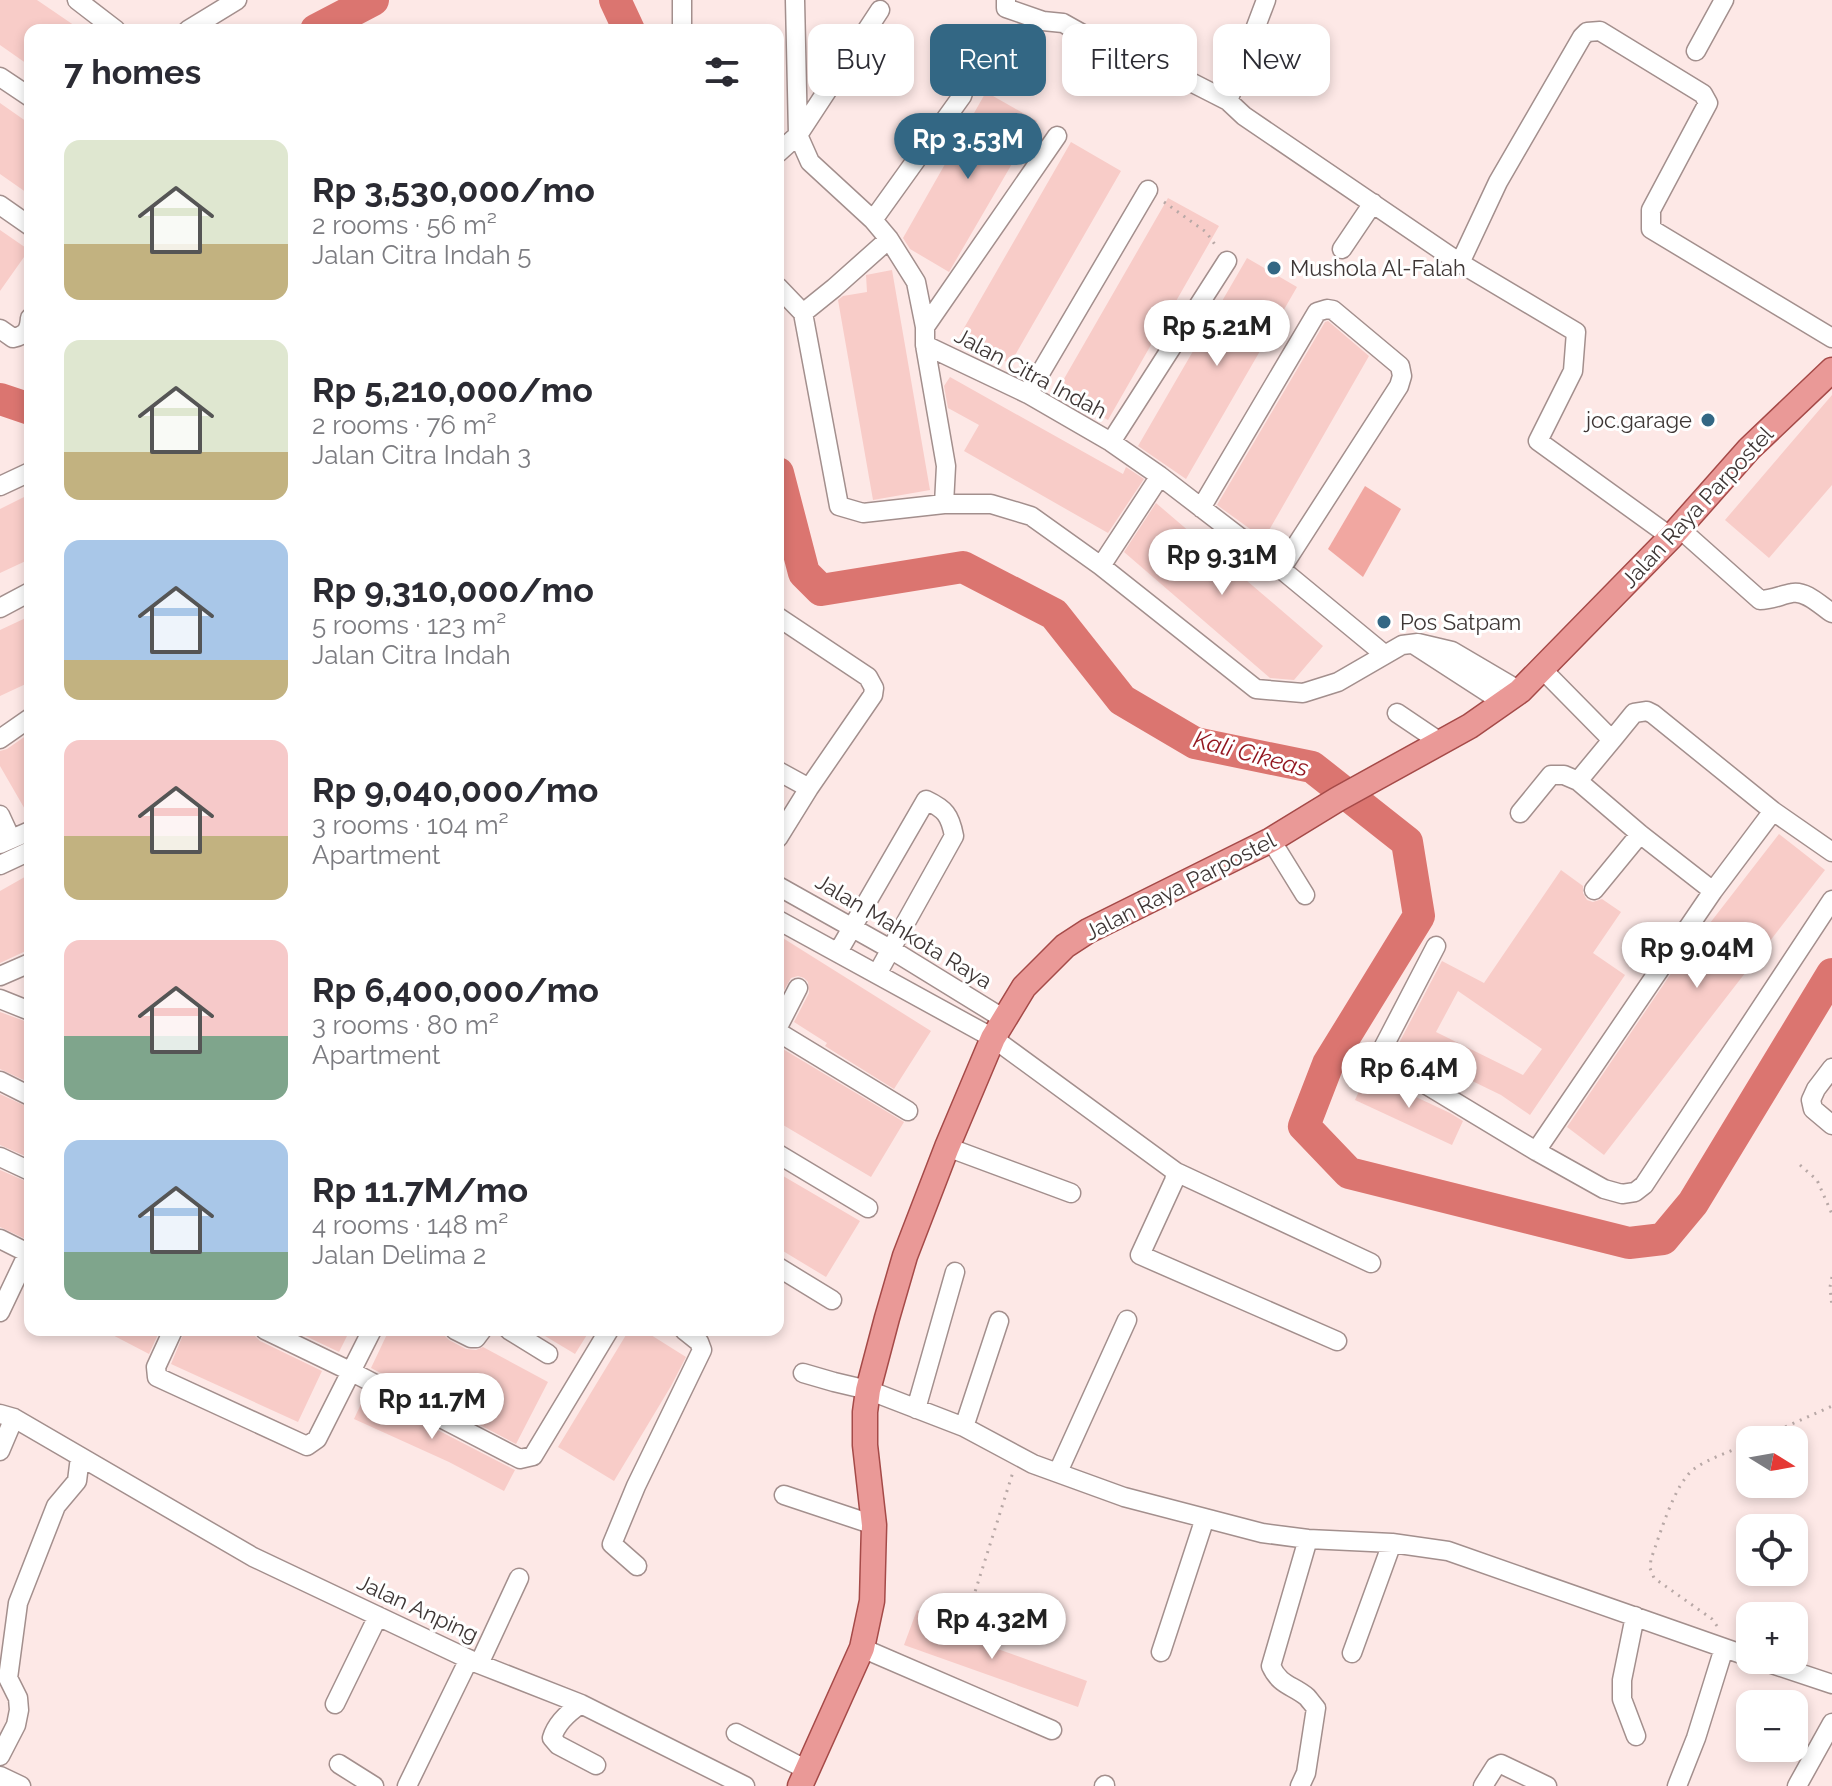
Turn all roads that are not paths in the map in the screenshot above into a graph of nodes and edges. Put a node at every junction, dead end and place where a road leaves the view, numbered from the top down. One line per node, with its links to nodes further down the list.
1 (77, 0): 9 (street)
2 (237, 0): 10 (street)
3 (682, 0): 11 (street)
4 (795, 0): 17 (street, Jalan Citra Indah)
5 (1006, 0): 16 (street)
6 (1266, 0): 16 (street)
7 (1724, 0): 12 (street)
8 (880, 10): 17 (street)
9 (108, 24)
10 (198, 24)
11 (682, 24)
12 (1696, 51)
13 (0, 77): 14 (street)
14 (24, 93)
15 (962, 96): 23 (street)
16 (1228, 101): 21 (street)
17 (798, 135): 19 (street); 23 (street, Jalan Citra Indah)
18 (1057, 136): 31 (street)
19 (784, 148)
20 (1148, 190): 34 (street)
21 (1373, 203): 26 (street); 28 (street)
22 (0, 205): 24 (street)
23 (873, 220): 25 (street, Jalan Citra Indah)
24 (24, 222)
25 (889, 239): 30 (street); 31 (street, Jalan Citra Indah)
26 (1342, 249)
27 (1227, 261): 35 (street)
28 (1460, 263): 32 (street); 41 (street)
29 (784, 293): 30 (street)
30 (803, 313): 39 (street)
31 (925, 336): 34 (street, Jalan Citra Indah); 39 (street)
32 (1832, 338)
33 (1832, 370): 41 (main road, Jalan Raya Parpostel)
34 (1028, 394): 35 (street, Jalan Citra Indah)
35 (1111, 442): 37 (street, Jalan Citra Indah)
36 (24, 475): 38 (street)
37 (1160, 476): 40 (street, Jalan Citra Indah); 42 (street)
38 (0, 486)
39 (944, 504): 42 (street)
40 (1201, 508): 43 (street, Jalan Citra Indah); 43 (street)
41 (1675, 532): 46 (street); 49 (main road, Jalan Raya Parpostel)
42 (1101, 566): 48 (street)
43 (1281, 569): 48 (street, Jalan Citra Indah)
44 (24, 595): 45 (street)
45 (0, 608)
46 (1832, 613)
47 (784, 621): 58 (street)
48 (1384, 654): 50 (street)
49 (1542, 669): 50 (main road, Jalan Raya Parpostel); 54 (street)
50 (1512, 697): 55 (main road, Jalan Raya Parpostel)
51 (1397, 713): 55 (street)
52 (24, 722): 53 (street)
53 (0, 739)
54 (1612, 740): 57 (street); 59 (street)
55 (1430, 748): 64 (main road, Jalan Raya Parpostel)
56 (784, 774): 58 (street)
57 (1578, 781): 60 (street); 63 (street)
58 (809, 788): 62 (street)
59 (1773, 811): 66 (street); 71 (street)
60 (1520, 813)
61 (0, 815): 65 (street)
62 (784, 828)
63 (1640, 834): 70 (street); 71 (street)
64 (1271, 840): 72 (street); 86 (main road, Jalan Raya Parpostel)
65 (6, 841)
66 (1832, 852)
67 (24, 854): 68 (street)
68 (0, 865)
69 (784, 889): 75 (street, Jalan Mahkota Raya)
70 (1594, 890)
71 (1713, 891): 94 (street)
72 (1305, 895)
73 (1832, 900): 94 (street)
74 (784, 923): 78 (street)
75 (852, 927): 77 (street, Jalan Mahkota Raya); 77 (street); 78 (street)
76 (1436, 946): 94 (street)
77 (892, 950): 80 (street); 86 (street, Jalan Mahkota Raya)
78 (838, 952): 80 (street)
79 (24, 966): 81 (street)
80 (877, 974): 86 (street)
81 (0, 976)
82 (798, 988): 85 (street)
83 (0, 999): 84 (street)
84 (24, 1009)
85 (784, 1017)
86 (999, 1028): 93 (main road, Jalan Raya Parpostel); 98 (street)
87 (784, 1033): 91 (street)
88 (1832, 1068): 92 (street)
89 (0, 1081): 90 (street)
90 (24, 1093)
91 (908, 1111)
92 (1832, 1125)
93 (947, 1147): 99 (street); 121 (main road, Jalan Raya Parpostel)
94 (1536, 1151)
95 (0, 1157): 97 (street)
96 (784, 1158): 100 (street)
97 (24, 1168)
98 (1176, 1172): 104 (street); 117 (street)
99 (1071, 1193)
100 (868, 1208)
101 (0, 1239): 102 (street)
102 (24, 1251)
103 (24, 1263): 108 (street)
104 (1371, 1263)
105 (784, 1271): 107 (street)
106 (955, 1272): 122 (street)
107 (832, 1300)
108 (0, 1312)
109 (1127, 1320): 127 (street)
110 (999, 1321): 124 (street)
111 (170, 1336): 119 (street)
112 (277, 1336): 119 (street)
113 (369, 1336): 119 (street)
114 (519, 1336): 118 (street)
115 (605, 1336): 119 (street)
116 (692, 1336): 133 (street)
117 (1337, 1341)
118 (548, 1354)
119 (350, 1371)
120 (803, 1373): 121 (street)
121 (868, 1390): 122 (street); 130 (main road, Jalan Raya Parpostel)
122 (916, 1409): 124 (street)
123 (7, 1416): 125 (street); 126 (street, Jalan Anping)
124 (964, 1427): 127 (street)
125 (0, 1451)
126 (80, 1457): 135 (street, Jalan Anping); 151 (street)
127 (1058, 1472): 129 (street)
128 (784, 1495): 130 (street)
129 (1205, 1518): 131 (street); 139 (street)
130 (874, 1525): 137 (main road, Jalan Raya Parpostel)
131 (1308, 1539): 132 (street); 160 (street)
132 (1392, 1543): 136 (street); 141 (street)
133 (637, 1566)
134 (519, 1578): 142 (street)
135 (378, 1616): 142 (street, Jalan Anping); 145 (street)
136 (1635, 1616): 138 (street); 150 (street)
137 (862, 1648): 148 (street); 155 (main road, Jalan Raya Parpostel)
138 (1724, 1648): 140 (street); 163 (street)
139 (1161, 1652)
140 (1736, 1652)
141 (1352, 1653)
142 (474, 1662): 146 (street, Jalan Anping); 158 (street)
143 (1802, 1674): 144 (street)
144 (1832, 1684)
145 (335, 1704)
146 (581, 1704): 153 (street); 159 (street, Jalan Anping)
147 (1832, 1723): 164 (street)
148 (1052, 1730)
149 (736, 1733): 155 (street)
150 (1636, 1736)
151 (0, 1756)
152 (339, 1764): 157 (street)
153 (596, 1765)
154 (0, 1776): 156 (street)
155 (804, 1778)
156 (21, 1786)
157 (374, 1786)
158 (407, 1786)
159 (745, 1786)
160 (1300, 1786)
161 (1483, 1786): 162 (street)
162 (1547, 1786)
163 (1677, 1786)
164 (1797, 1786)

